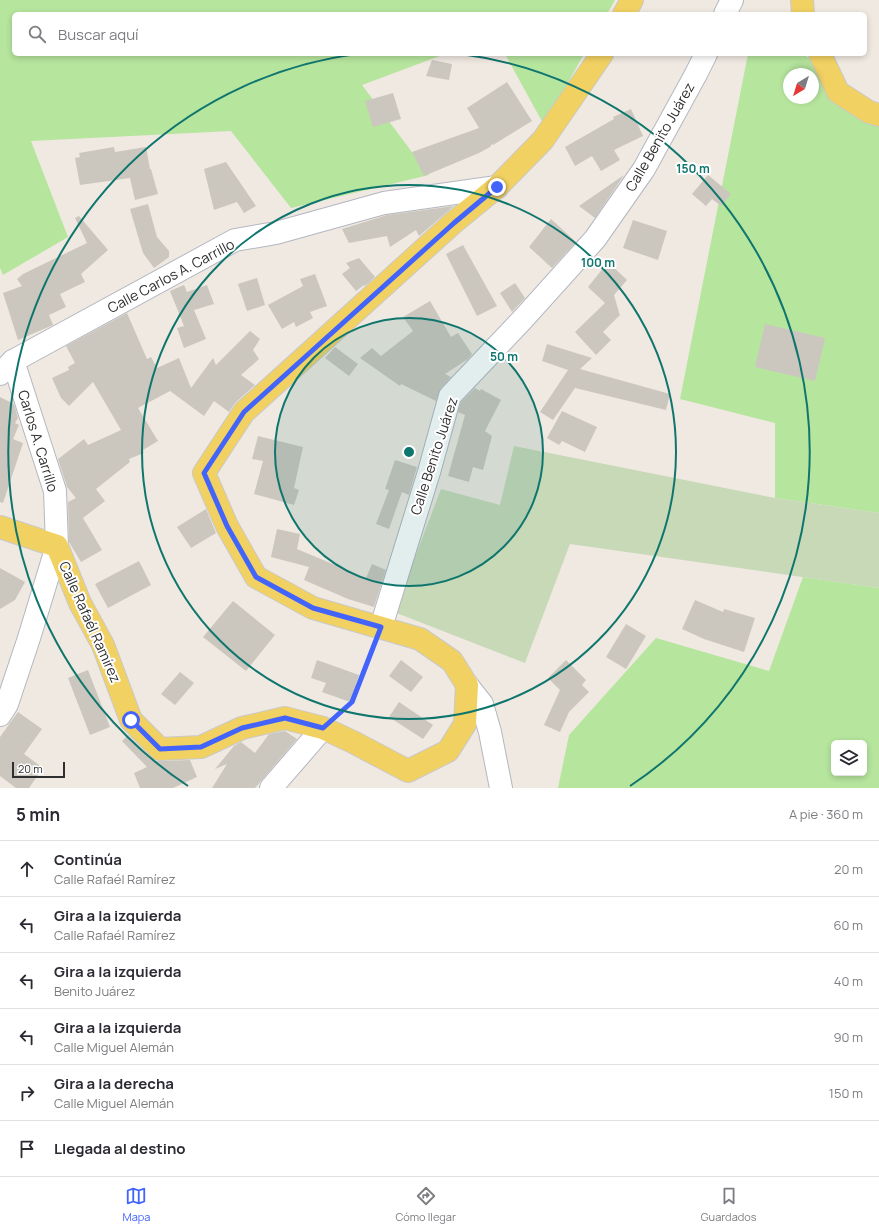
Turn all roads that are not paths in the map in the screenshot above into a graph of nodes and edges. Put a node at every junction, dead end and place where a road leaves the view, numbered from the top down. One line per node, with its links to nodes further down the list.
1 (632, 0): 4 (main road)
2 (732, 0): 5 (street)
3 (802, 0): 6 (main road)
4 (625, 12)
5 (726, 12)
6 (803, 12)
7 (601, 56): 11 (main road)
8 (705, 56): 15 (street, Calle Benito Juárez)
9 (821, 56): 10 (main road)
10 (879, 115)
11 (497, 187): 12 (street, Calle Carlos A. Carrillo); 15 (main road)
12 (7, 368): 14 (street, Carlos A. Carrillo)
13 (0, 527): 14 (main road, Calle Rafaél Ramírez)
14 (57, 546): 17 (street); 18 (main road, Calle Rafaél Ramírez)
15 (381, 627): 16 (main road)
16 (467, 685): 18 (main road, Calle Rafaél Ramírez); 20 (street)
17 (0, 715)
18 (323, 728): 19 (street)
19 (271, 788)
20 (501, 788)

